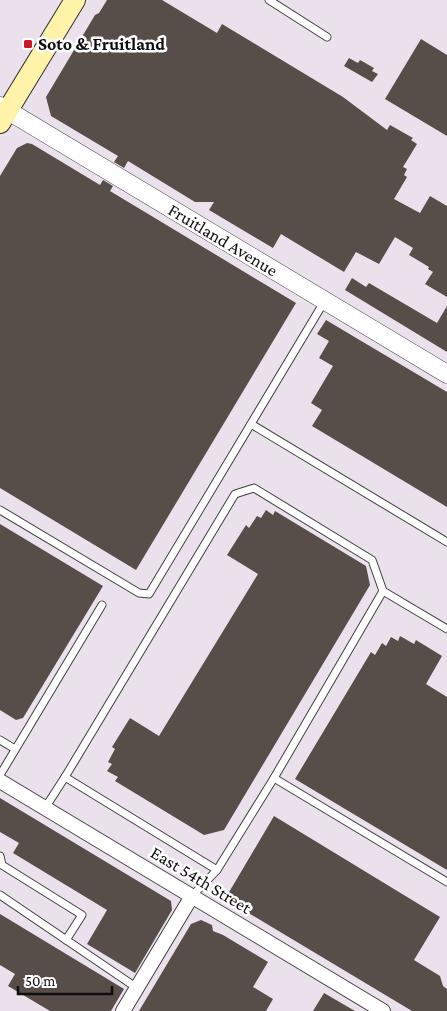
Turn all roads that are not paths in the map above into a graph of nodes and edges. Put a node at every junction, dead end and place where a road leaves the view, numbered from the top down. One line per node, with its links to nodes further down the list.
1 (75, 0): 4 (main road)
2 (268, 0): 3 (lane)
3 (328, 37)
4 (2, 114): 5 (street, Fruitland Avenue)
5 (325, 301): 6 (street, Fruitland Avenue); 7 (lane)
6 (447, 374)
7 (251, 424): 8 (lane); 9 (lane)
8 (0, 510)
9 (447, 542)
10 (383, 592): 12 (lane); 16 (lane); 17 (lane)
11 (102, 605): 14 (lane)
12 (447, 629)
13 (0, 740): 14 (lane)
14 (15, 749): 15 (lane)
15 (0, 775)
16 (65, 777): 19 (lane); 21 (lane)
17 (274, 778): 21 (lane); 22 (lane)
18 (0, 781): 19 (street, East 54th Street)
19 (45, 808): 24 (street, East 54th Street)
20 (0, 856): 25 (lane)
21 (217, 870): 24 (lane)
22 (447, 882)
23 (0, 895): 25 (lane)
24 (192, 896): 26 (street); 28 (street, East 54th Street)
25 (66, 940): 26 (lane)
26 (137, 988): 27 (street)
27 (123, 1011)
28 (383, 1011)

